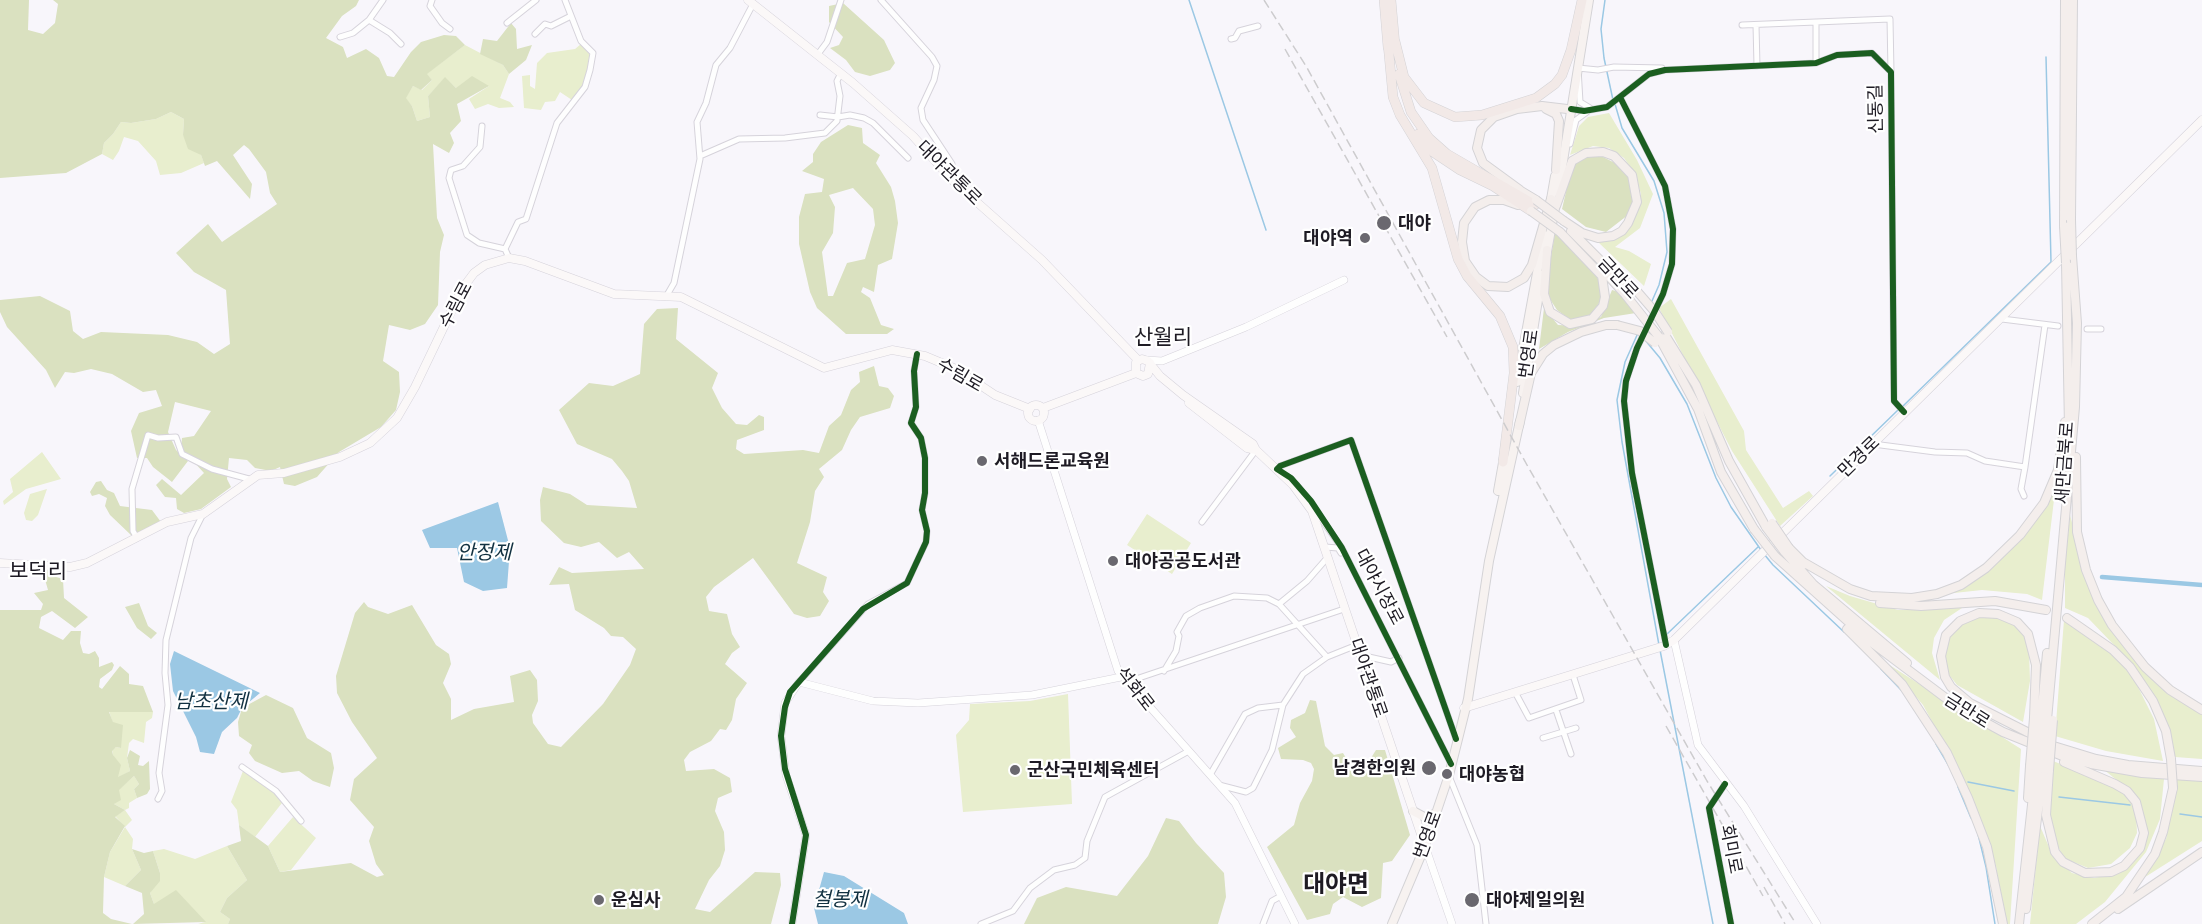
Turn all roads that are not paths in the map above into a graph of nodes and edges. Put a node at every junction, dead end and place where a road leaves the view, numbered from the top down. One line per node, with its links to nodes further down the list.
1 (383, 0): 15 (street)
2 (432, 0): 21 (street)
3 (536, 0): 16 (street)
4 (565, 0): 14 (street)
5 (842, 0): 27 (street)
6 (881, 0): 46 (street)
7 (1384, 0): 25 (highway)
8 (1391, 0): 25 (highway)
9 (1583, 0): 25 (highway); 35 (main road, 번영로)
10 (1589, 0): 30 (main road, 번영로)
11 (2065, 0): 51 (highway, 새만금북로)
12 (2073, 0): 51 (highway, 새만금북로)
13 (750, 2): 27 (main road, 대야관통로); 42 (street)
14 (571, 16): 22 (street); 53 (street)
15 (369, 20): 23 (street); 26 (street)
16 (507, 23)
17 (1816, 24): 19 (street); 28 (street); 32 (street)
18 (1742, 25): 19 (street)
19 (1756, 25): 29 (street)
20 (1258, 26): 24 (street)
21 (450, 29)
22 (535, 34)
23 (340, 38)
24 (1231, 39)
25 (1391, 43): 44 (highway); 50 (highway); 77 (highway)
26 (401, 44)
27 (818, 54): 33 (main road, 대야관통로)
28 (1816, 63): 29 (street, 신동길); 32 (street, 신동길)
29 (1756, 66): 31 (street, 신동길)
30 (1578, 68): 31 (street); 35 (main road, 번영로); 36 (street)
31 (1688, 68): 34 (street, 신동길)
32 (1891, 72): 72 (street, 신동길)
33 (841, 73): 39 (street); 46 (main road, 대야관통로)
34 (1619, 100): 36 (street, 신동길); 98 (street)
35 (1569, 109): 36 (street, 신동길); 37 (highway); 45 (main road, 번영로); 49 (main road, 번영로)
36 (1596, 110): 48 (street)
37 (1503, 113): 45 (highway); 47 (highway)
38 (819, 115): 39 (street)
39 (838, 117): 42 (street); 43 (street)
40 (2202, 120): 59 (main road, 만경로)
41 (482, 126): 53 (street)
42 (700, 156): 58 (street)
43 (908, 158)
44 (1468, 166): 47 (highway); 50 (highway)
45 (1556, 170): 49 (main road, 번영로)
46 (952, 180): 66 (main road, 대야관통로)
47 (1520, 190): 50 (highway)
48 (1560, 192): 49 (highway); 52 (highway)
49 (1553, 203): 50 (highway); 54 (main road, 번영로); 77 (main road, 번영로)
50 (1534, 206): 52 (highway, 금만로, bridge)
51 (2068, 223): 56 (highway, 새만금북로, bridge)
52 (1562, 226): 54 (highway); 64 (highway, 금만로)
53 (505, 249): 55 (street)
54 (1547, 250): 74 (main road, 번영로)
55 (508, 258): 58 (main road, 수림로); 80 (main road, 수림로)
56 (2068, 260): 67 (highway, 새만금북로); 69 (highway, 새만금북로)
57 (1345, 280): 66 (street)
58 (667, 295): 65 (main road, 수림로)
59 (2002, 319): 60 (street); 72 (main road, 만경로)
60 (2045, 325): 61 (street); 78 (street)
61 (2058, 326)
62 (2087, 329): 63 (street)
63 (2101, 329)
64 (1662, 337): 74 (highway, bridge); 86 (highway, 금만로, bridge); 91 (highway, 금만로, bridge)
65 (917, 354): 71 (main road, 수림로); 106 (street)
66 (1147, 365): 68 (main road); 68 (main road); 76 (main road, 대야관통로)
67 (2066, 368): 88 (highway); 112 (highway, 새만금북로)
68 (1136, 373): 70 (main road, 수림로)
69 (2075, 407): 111 (highway); 112 (highway, 새만금북로)
70 (1043, 408): 71 (main road, 수림로); 73 (main road)
71 (1030, 409): 73 (main road)
72 (1902, 410): 75 (main road, 만경로)
73 (1038, 420): 105 (street, 석화로)
74 (1519, 426): 109 (main road, 번영로)
75 (1872, 444): 78 (street); 97 (main road, 만경로)
76 (1256, 450): 79 (main road, 대야관통로); 83 (street)
77 (1503, 462): 109 (main road, 번영로)
78 (2025, 467): 81 (street)
79 (1277, 469): 85 (main road, 대야관통로); 90 (street, 대야시장로); 117 (street)
80 (249, 479): 82 (main road, 수림로); 84 (street)
81 (2024, 495)
82 (203, 514): 84 (main road, 수림로); 130 (street)
83 (1202, 522)
84 (137, 538): 89 (main road, 수림로)
85 (1325, 547): 87 (main road, 대야관통로); 90 (street)
86 (1787, 549): 88 (highway); 118 (highway, 금만로)
87 (1328, 557): 92 (street); 93 (main road, 대야관통로)
88 (1803, 562): 94 (highway)
89 (0, 563)
90 (1353, 570): 102 (street, 대야시장로)
91 (1814, 594): 113 (highway, 금만로); 146 (highway)
92 (1279, 604): 96 (street); 103 (street)
93 (1344, 609): 96 (street); 99 (main road, 대야관통로)
94 (2046, 610)
95 (2067, 618): 149 (highway, bridge)
96 (1298, 625): 101 (street); 103 (street)
97 (1674, 640): 98 (main road, 만경로); 128 (street)
98 (1664, 641): 104 (main road, 만경로)
99 (1357, 645): 100 (main road, 대야관통로); 101 (street)
100 (1360, 655): 102 (street); 131 (main road, 대야관통로)
101 (1327, 657): 108 (street)
102 (1399, 658): 121 (street, 대야시장로)
103 (1164, 671): 105 (street)
104 (1573, 675): 107 (main road, 만경로); 110 (street)
105 (1124, 680): 106 (street); 119 (street, 석화로)
106 (799, 682): 137 (street)
107 (1515, 692): 109 (main road, 만경로); 110 (street)
108 (1283, 705): 125 (street); 129 (street)
109 (1464, 708): 117 (main road, 번영로)
110 (1556, 710): 115 (street)
111 (2202, 710)
112 (2044, 719): 118 (highway); 123 (highway, 새만금북로, bridge)
113 (1981, 721): 123 (highway); 127 (highway, 금만로)
114 (1576, 728): 115 (street)
115 (1564, 732): 116 (street); 120 (street)
116 (1543, 738)
117 (1456, 739): 121 (main road, 번영로)
118 (2064, 750): 124 (highway, 금만로)
119 (1187, 752): 125 (street, 석화로); 138 (street)
120 (1571, 754)
121 (1451, 764): 126 (main road, 번영로)
122 (242, 767): 133 (street)
123 (2039, 768): 147 (highway, 새만금북로); 148 (highway, 새만금북로)
124 (2202, 771)
125 (1210, 775): 129 (street, 석화로)
126 (1449, 775): 132 (main road, 번영로); 143 (street)
127 (2202, 777)
128 (1725, 784): 144 (street, 회미로); 145 (street)
129 (1220, 785): 136 (street, 석화로)
130 (158, 799)
131 (1413, 811): 132 (main road); 134 (main road, 대야관통로)
132 (1436, 813): 134 (main road, 번영로)
133 (301, 821)
134 (1425, 846): 141 (main road, 번영로); 142 (street, 대야관통로)
135 (2202, 852): 149 (highway)
136 (1281, 896): 139 (street); 140 (street, 석화로)
137 (792, 924)
138 (981, 924)
139 (1263, 924)
140 (1295, 924)
141 (1392, 924)
142 (1452, 924)
143 (1486, 924)
144 (1731, 924)
145 (1817, 924)
146 (2003, 924)
147 (2019, 924)
148 (2025, 924)
149 (2094, 924)

